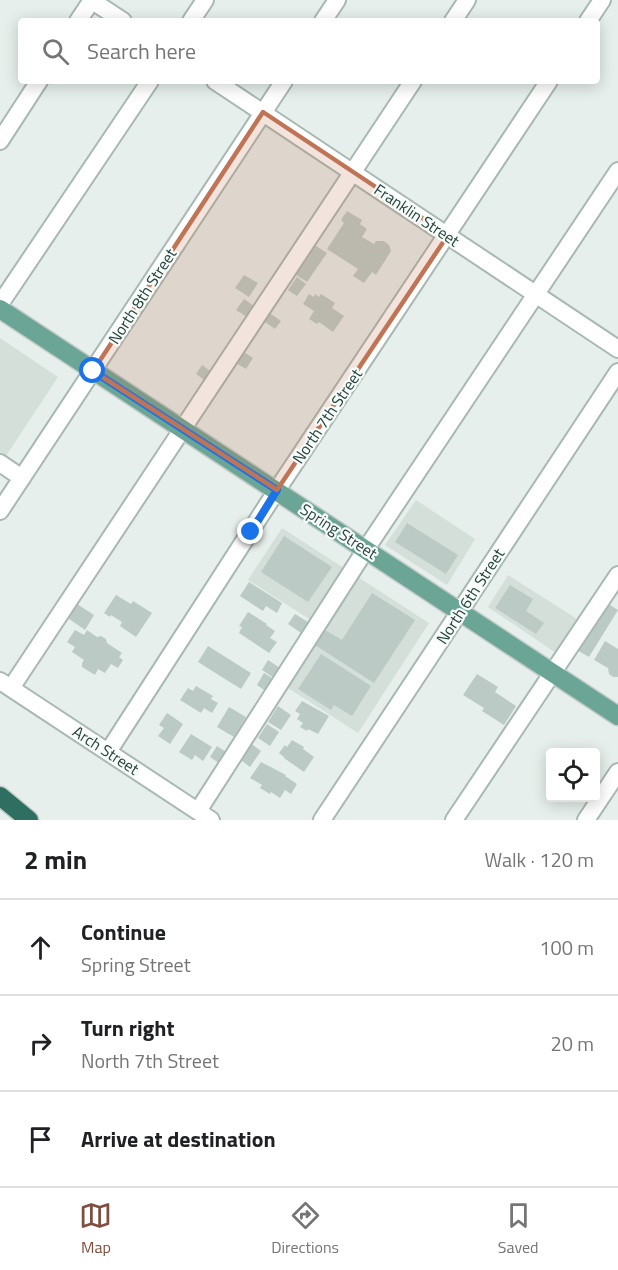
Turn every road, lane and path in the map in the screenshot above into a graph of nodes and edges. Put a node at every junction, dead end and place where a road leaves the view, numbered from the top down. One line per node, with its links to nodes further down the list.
1 (92, 0): 6 (street); 7 (street)
2 (205, 0): 8 (street)
3 (337, 0): 9 (street)
4 (466, 0): 10 (street)
5 (602, 0): 11 (street)
6 (80, 18)
7 (119, 18)
8 (192, 18)
9 (325, 18)
10 (455, 18)
11 (590, 18)
12 (37, 84): 19 (street)
13 (148, 84): 24 (street)
14 (220, 84): 18 (street, Franklin Street)
15 (282, 84): 18 (street, North 8th Street)
16 (411, 84): 21 (street)
17 (547, 84): 22 (street, North 7th Street)
18 (263, 112): 21 (street, Franklin Street); 26 (street, North 8th Street)
19 (0, 141)
20 (618, 171): 23 (street)
21 (353, 172): 22 (street, Franklin Street); 28 (street)
22 (447, 236): 23 (street, Franklin Street); 31 (street, North 7th Street)
23 (537, 295): 25 (street, Franklin Street); 33 (street)
24 (0, 307): 26 (main road, Spring Street)
25 (618, 349)
26 (93, 371): 28 (main road, Spring Street); 30 (street, North 8th Street)
27 (618, 372): 35 (street, North 6th Street)
28 (183, 429): 31 (main road, Spring Street); 37 (street)
29 (0, 463): 30 (street)
30 (22, 478): 32 (street, North 8th Street)
31 (277, 490): 33 (main road, Spring Street); 39 (street, North 7th Street)
32 (0, 511)
33 (366, 549): 35 (main road, Spring Street); 43 (street)
34 (618, 575): 36 (street)
35 (460, 611): 36 (main road, Spring Street); 46 (street, North 6th Street)
36 (554, 673): 38 (main road, Spring Street); 47 (street)
37 (5, 684): 39 (street, Arch Street)
38 (618, 716)
39 (108, 752): 43 (street, Arch Street)
40 (618, 772): 48 (street)
41 (0, 796): 45 (highway)
42 (0, 812): 44 (highway)
43 (205, 816)
44 (12, 820)
45 (29, 820)
46 (322, 820)
47 (454, 820)
48 (586, 820)

